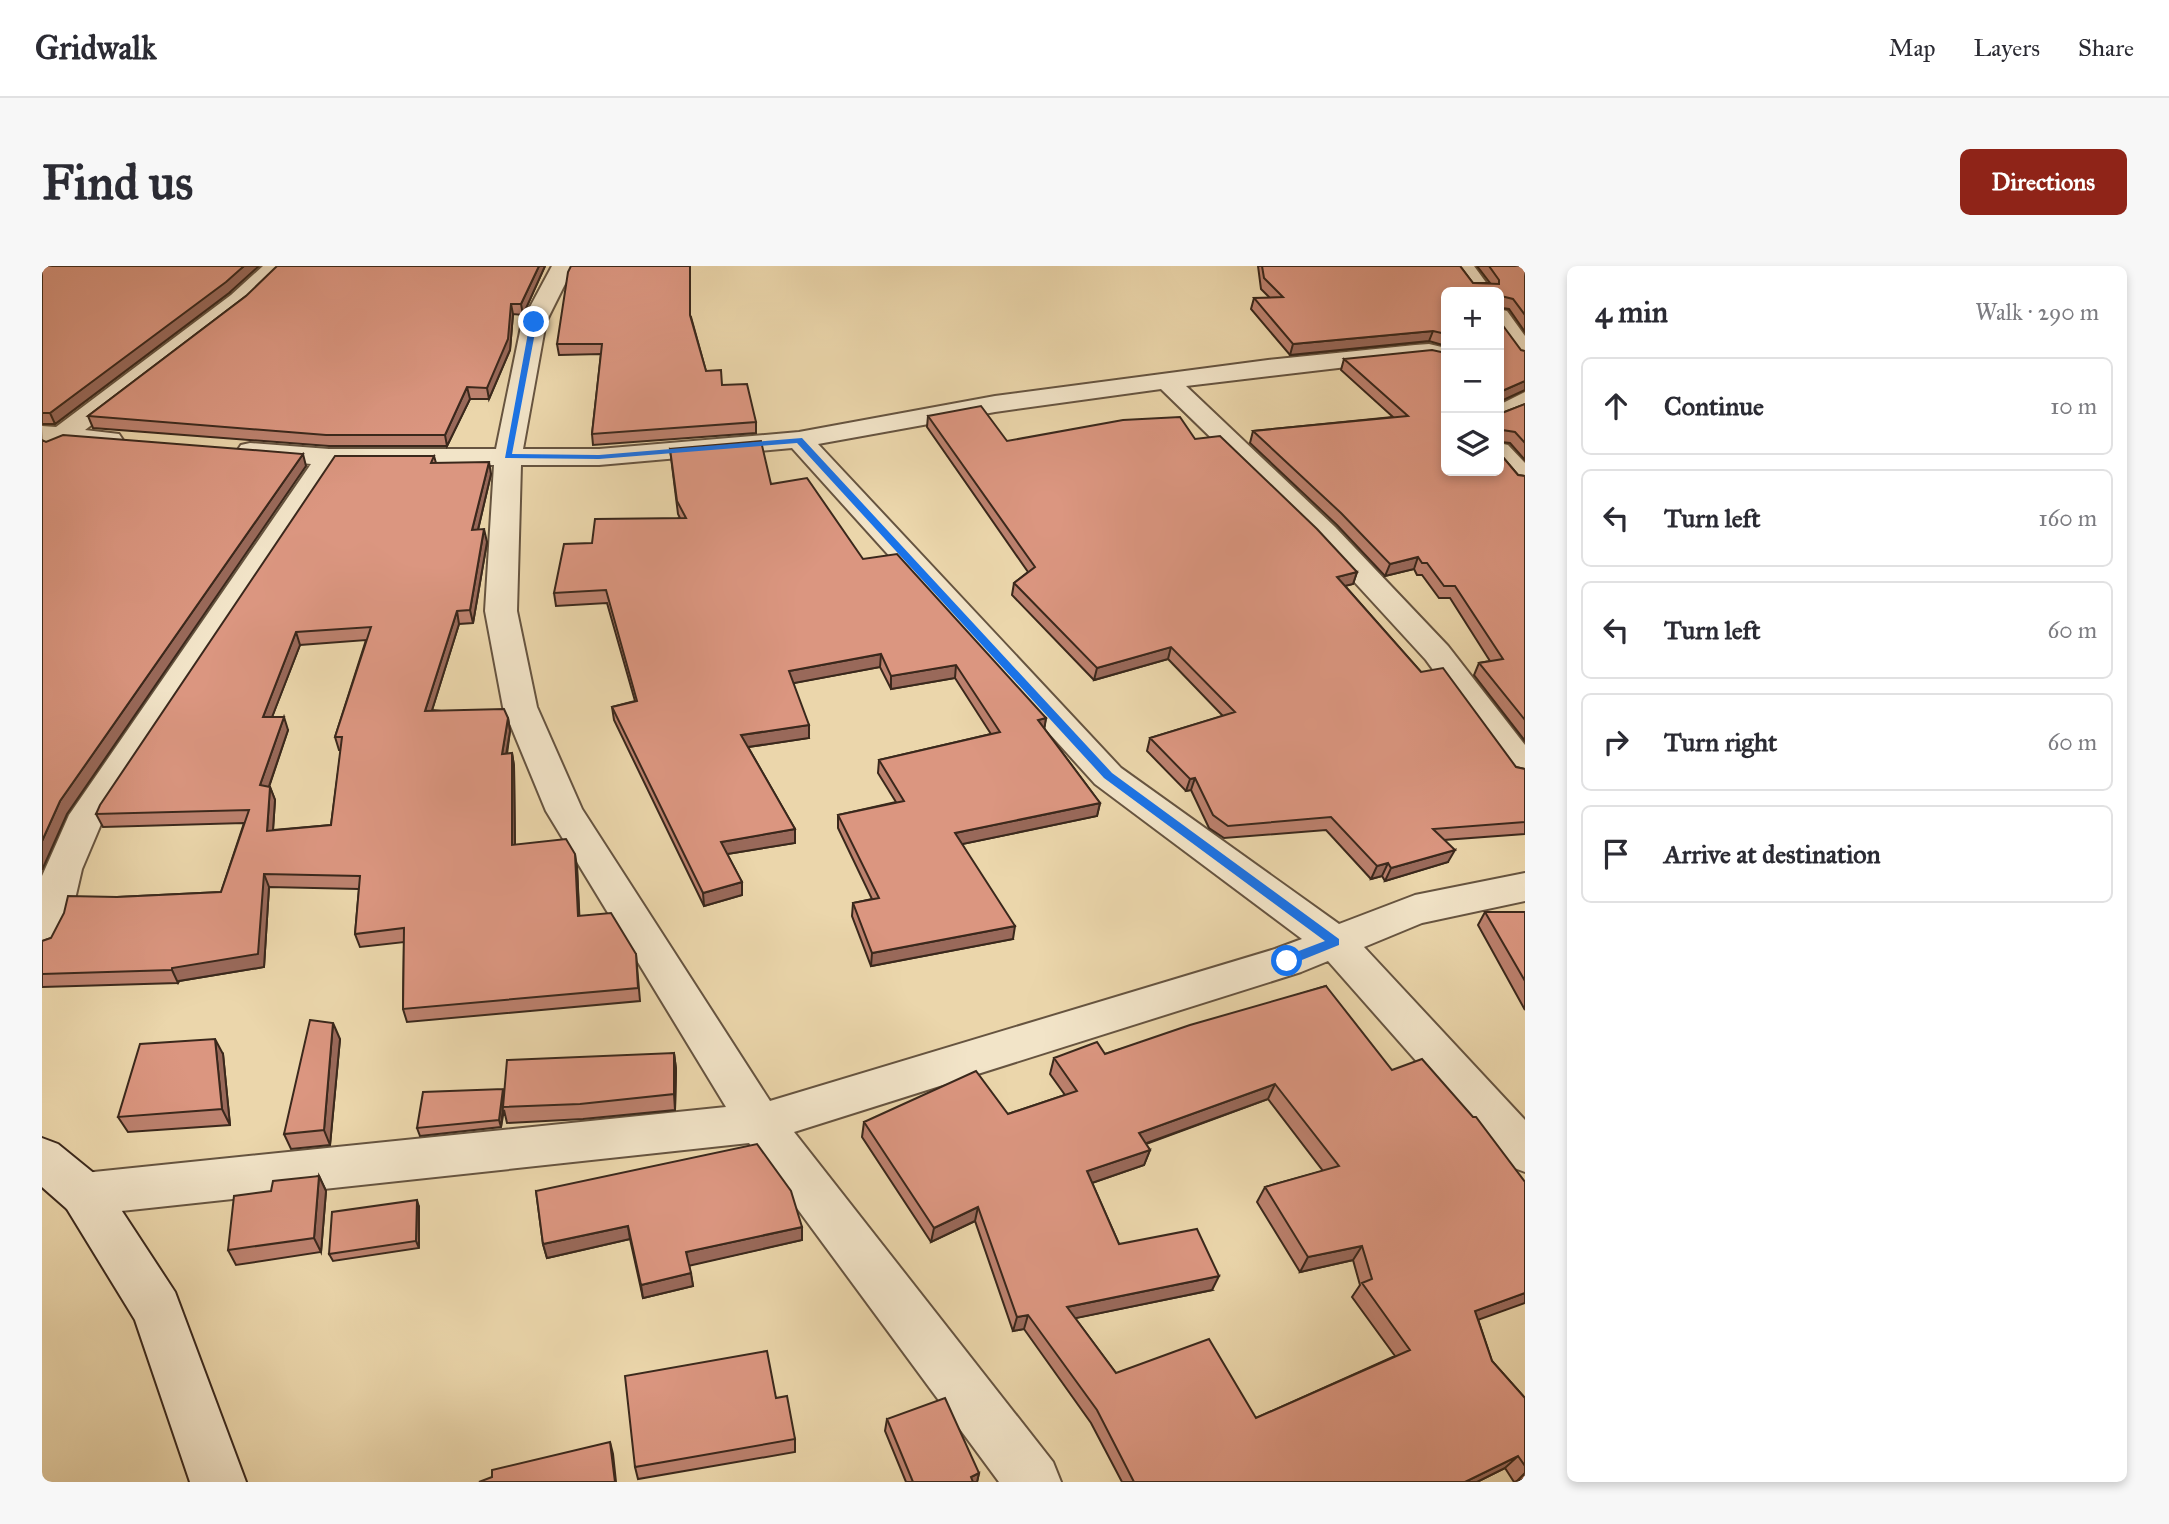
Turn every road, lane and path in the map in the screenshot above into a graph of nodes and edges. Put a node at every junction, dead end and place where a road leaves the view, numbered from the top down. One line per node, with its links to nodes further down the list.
1 (276, 266): 13 (street)
2 (563, 266): 16 (street)
3 (1463, 266): 4 (street)
4 (1478, 287)
5 (1504, 323): 6 (street)
6 (1525, 353)
7 (1441, 355): 8 (street)
8 (1166, 380): 12 (street); 20 (street)
9 (1504, 388): 10 (street)
10 (1525, 400): 11 (street)
11 (1502, 413)
12 (799, 440): 16 (street); 23 (street)
13 (48, 441): 14 (street)
14 (128, 442)
15 (222, 449): 18 (street)
16 (508, 456): 18 (street); 24 (street)
17 (1504, 456): 19 (street)
18 (329, 457): 22 (street)
19 (1525, 479)
20 (1525, 770)
21 (1525, 887): 23 (street)
22 (42, 939)
23 (1335, 942): 24 (street); 25 (street)
24 (760, 1123): 27 (street); 29 (street)
25 (1525, 1152)
26 (42, 1158): 27 (street)
27 (84, 1195): 28 (street)
28 (218, 1482)
29 (1033, 1482)

